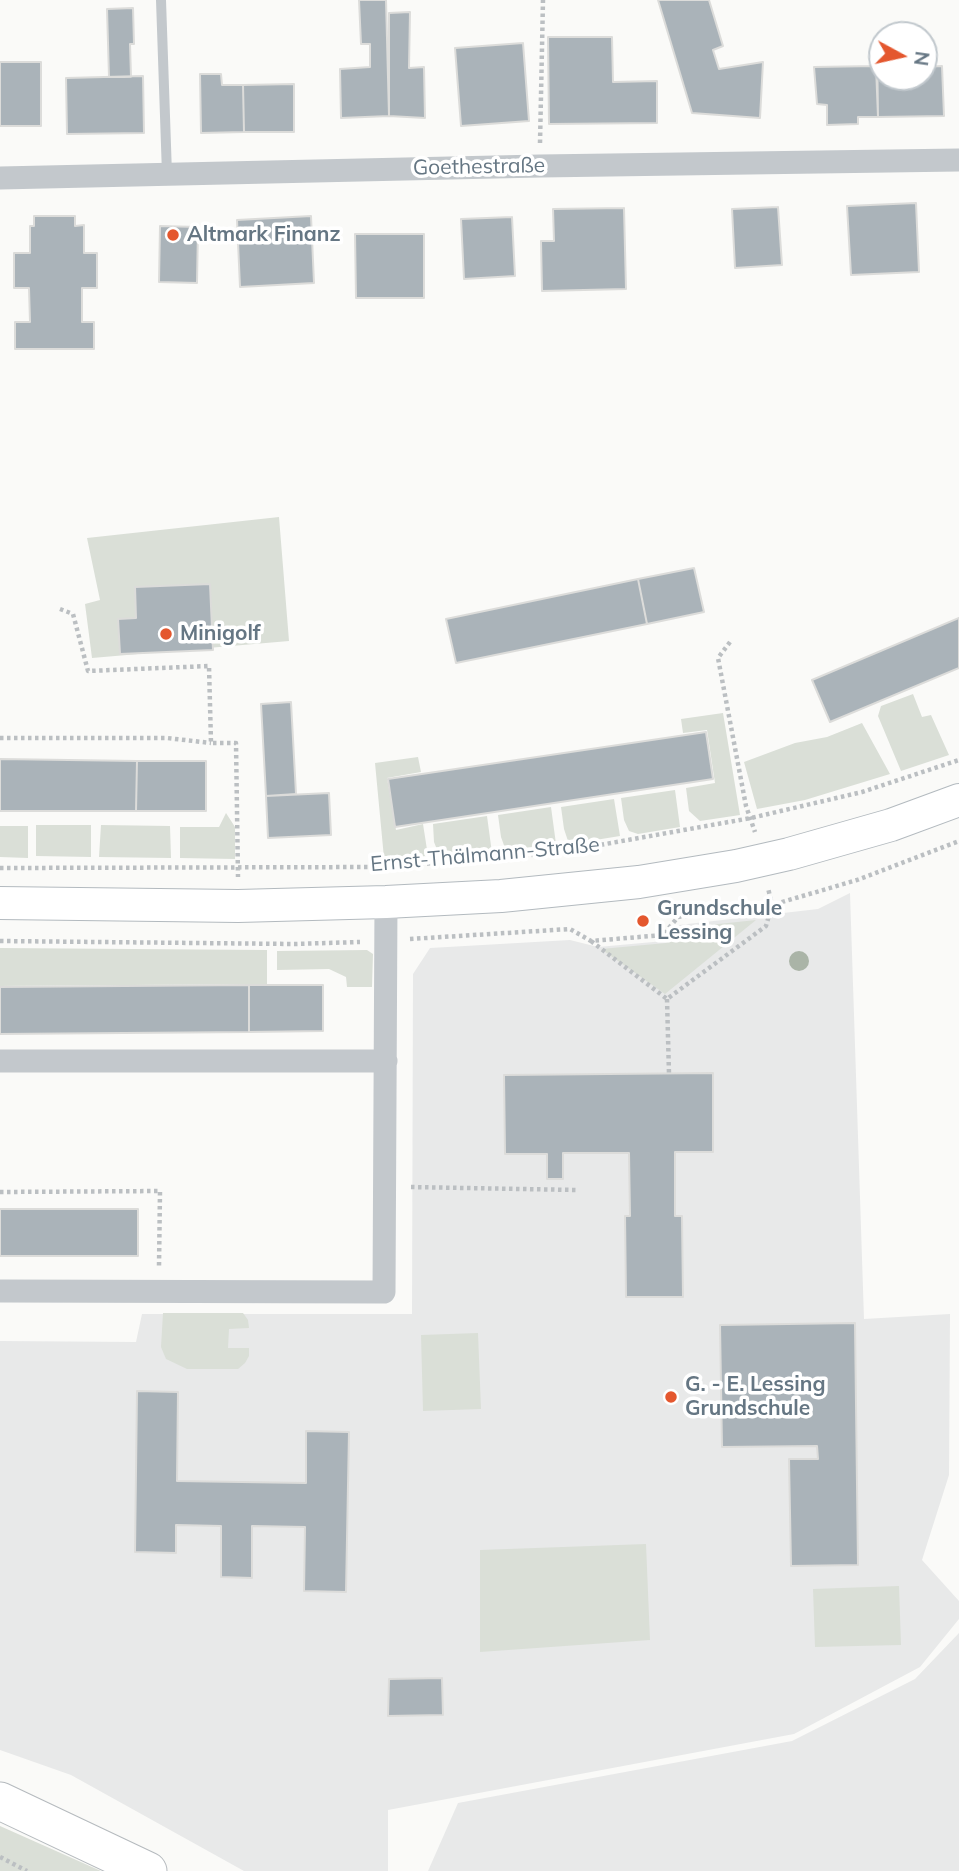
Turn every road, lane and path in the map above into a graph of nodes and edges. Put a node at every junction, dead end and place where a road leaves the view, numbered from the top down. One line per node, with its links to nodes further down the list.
1 (161, 0): 5 (lane)
2 (543, 0): 4 (path)
3 (959, 160): 4 (street, Goethestraße)
4 (540, 166): 5 (street, Goethestraße)
5 (167, 174): 6 (street, Goethestraße)
6 (0, 178)
7 (60, 609): 10 (path)
8 (730, 642): 13 (path)
9 (0, 738): 10 (path)
10 (211, 743): 15 (path)
11 (959, 760): 13 (path, Ernst-Thälmann-Straße)
12 (959, 800): 14 (main road, Ernst-Thälmann-Straße)
13 (751, 818): 14 (path); 15 (path, Ernst-Thälmann-Straße)
14 (761, 861): 17 (main road, Ernst-Thälmann-Straße); 21 (path)
15 (238, 866): 16 (path, Ernst-Thälmann-Straße); 19 (path)
16 (0, 868)
17 (386, 902): 19 (main road, Ernst-Thälmann-Straße); 23 (street, Ernst-Thälmann-Straße)
18 (0, 903): 19 (main road, Ernst-Thälmann-Straße)
19 (238, 906)
20 (591, 941): 21 (path)
21 (667, 999): 24 (path)
22 (0, 1061): 23 (street)
23 (386, 1061): 25 (street, Ernst-Thälmann-Straße)
24 (670, 1074)
25 (385, 1187): 26 (path); 29 (street, Ernst-Thälmann-Straße)
26 (578, 1190)
27 (0, 1192): 29 (path)
28 (0, 1291): 29 (street, Ernst-Thälmann-Straße)
29 (159, 1292)
30 (0, 1801): 33 (main road)
31 (0, 1857): 32 (path)
32 (27, 1871)
33 (148, 1871)

